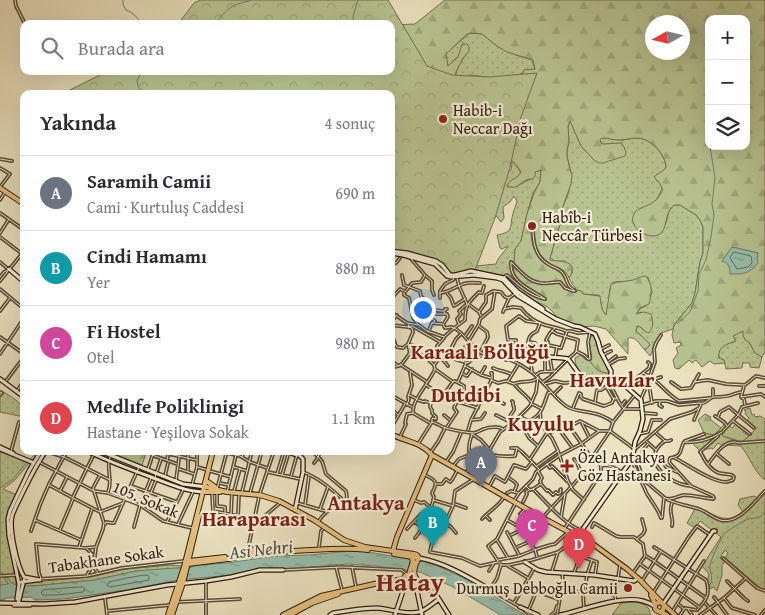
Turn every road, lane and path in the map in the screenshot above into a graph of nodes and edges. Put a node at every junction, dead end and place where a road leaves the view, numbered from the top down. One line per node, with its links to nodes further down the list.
1 (16, 0): 2 (street)
2 (23, 20)
3 (0, 159): 4 (street)
4 (12, 162)
5 (0, 168): 6 (street)
6 (0, 188): 7 (main road)
7 (6, 192): 8 (street); 9 (main road)
8 (0, 200)
9 (20, 201)
10 (0, 213): 11 (street)
11 (9, 219): 12 (street); 14 (street)
12 (20, 227)
13 (533, 228): 29 (street)
14 (0, 233)
15 (0, 237): 16 (street)
16 (20, 252)
17 (395, 252): 29 (street)
18 (395, 253): 20 (street)
19 (20, 256): 24 (street)
20 (410, 257): 26 (street); 28 (street)
21 (400, 258): 23 (street)
22 (0, 262): 24 (street)
23 (395, 263)
24 (9, 269): 27 (street); 30 (street); 31 (street)
25 (402, 275): 33 (street)
26 (425, 275): 33 (street); 44 (street)
27 (0, 277)
28 (455, 277): 34 (street); 40 (street); 42 (street)
29 (504, 278): 42 (street)
30 (20, 279)
31 (0, 281)
32 (480, 283): 34 (street)
33 (409, 286): 38 (street); 54 (street)
34 (459, 286): 39 (street); 49 (street)
35 (484, 286): 41 (street)
36 (0, 288): 46 (street)
37 (495, 291): 45 (street); 48 (street); 59 (street)
38 (405, 292): 43 (street); 58 (street)
39 (446, 292): 40 (street); 49 (street)
40 (440, 293): 47 (street)
41 (482, 293): 45 (street); 50 (street)
42 (517, 293): 48 (street); 76 (street)
43 (395, 295)
44 (434, 295)
45 (486, 295): 55 (street)
46 (10, 298): 51 (street); 53 (street)
47 (440, 298)
48 (509, 298): 62 (street)
49 (465, 299): 50 (street)
50 (468, 304): 55 (street); 65 (street); 65 (street)
51 (20, 306)
52 (447, 308): 54 (street)
53 (0, 311)
54 (444, 311): 56 (street)
55 (479, 312): 59 (street)
56 (445, 314): 61 (street); 64 (street)
57 (396, 315): 60 (street)
58 (413, 318): 60 (street); 68 (street)
59 (482, 318): 66 (street)
60 (408, 323): 68 (street); 70 (street)
61 (432, 323): 64 (street); 73 (street)
62 (540, 323): 71 (street); 86 (street); 96 (street)
63 (20, 324): 84 (street)
64 (443, 324): 72 (street)
65 (460, 324): 72 (street)
66 (479, 324): 83 (street); 95 (street)
67 (395, 325): 70 (street)
68 (419, 325): 73 (street)
69 (472, 326): 82 (street)
70 (408, 327): 85 (street); 88 (street)
71 (555, 327): 74 (street); 75 (street)
72 (454, 328): 77 (street); 81 (street)
73 (429, 331): 81 (street)
74 (568, 331): 76 (street); 79 (street)
75 (552, 332): 79 (street); 89 (street)
76 (591, 332): 92 (street); 97 (street)
77 (462, 333): 82 (street); 111 (street)
78 (661, 335): 141 (street)
79 (566, 336): 91 (street); 97 (street)
80 (0, 337): 84 (street)
81 (444, 337): 85 (street)
82 (464, 337): 83 (street)
83 (468, 341): 95 (street); 112 (street)
84 (7, 342): 93 (street); 99 (street)
85 (440, 342): 107 (street)
86 (528, 342): 98 (street); 98 (street)
87 (395, 344): 88 (street)
88 (408, 344): 100 (street); 101 (street)
89 (548, 345): 91 (street); 105 (street)
90 (609, 345): 92 (street)
91 (558, 347): 106 (street)
92 (600, 350): 103 (street)
93 (20, 351)
94 (611, 351): 103 (street)
95 (480, 352): 102 (street)
96 (519, 352): 98 (street); 109 (street)
97 (576, 352): 110 (street)
98 (531, 353): 105 (street); 131 (street)
99 (0, 354)
100 (409, 354): 101 (street); 120 (street)
101 (418, 355): 119 (street)
102 (490, 356): 109 (street); 113 (street)
103 (602, 356): 118 (street)
104 (616, 356): 118 (street)
105 (544, 357): 106 (street); 132 (street)
106 (552, 357): 110 (street); 128 (street)
107 (439, 358): 111 (street); 119 (street)
108 (625, 358): 118 (street)
109 (506, 359): 117 (street)
110 (568, 359): 129 (street); 148 (street)
111 (444, 360): 112 (street); 121 (street)
112 (461, 361): 113 (street)
113 (466, 362): 122 (street)
114 (648, 362): 137 (street)
115 (20, 363): 149 (street)
116 (395, 363): 120 (street)
117 (518, 364): 131 (street); 136 (street)
118 (607, 364): 143 (street)
119 (434, 365): 126 (street)
120 (400, 366): 124 (street); 130 (street)
121 (448, 366)
122 (466, 366): 127 (street); 134 (street)
123 (485, 367): 135 (street)
124 (395, 368)
125 (493, 368): 136 (street)
126 (436, 369): 150 (street); 151 (street)
127 (472, 369): 134 (street); 135 (street)
128 (552, 371): 129 (street); 132 (street)
129 (557, 371): 154 (street)
130 (411, 372): 150 (street); 176 (street)
131 (532, 372): 140 (street)
132 (545, 372): 140 (street)
133 (490, 373): 146 (street)
134 (462, 374): 152 (street)
135 (480, 374): 146 (street)
136 (512, 374): 153 (street)
137 (643, 374): 139 (street); 165 (street)
138 (698, 374): 157 (street)
139 (646, 375): 141 (street); 191 (street)
140 (537, 376): 154 (street); 158 (street); 198 (street)
141 (650, 376): 147 (street); 200 (street)
142 (661, 377): 147 (street)
143 (611, 378): 155 (street); 159 (street); 165 (street)
144 (765, 378): 162 (street)
145 (0, 379): 149 (street)
146 (492, 379): 153 (street); 172 (street)
147 (654, 379): 185 (street)
148 (585, 380): 155 (street); 161 (street)
149 (5, 382): 170 (street)
150 (428, 382): 160 (street)
151 (453, 382): 152 (street); 181 (street)
152 (458, 382): 179 (street)
153 (508, 382): 158 (street)
154 (543, 382): 161 (street)
155 (604, 382): 164 (street)
156 (671, 382): 157 (street)
157 (694, 382): 162 (street)
158 (514, 384): 198 (street)
159 (610, 384): 164 (street); 188 (street)
160 (426, 385): 181 (street); 190 (street)
161 (545, 385): 173 (street)
162 (744, 385): 174 (street)
163 (20, 386): 170 (street)
164 (606, 386): 187 (street); 199 (street)
165 (625, 386): 180 (street)
166 (759, 386): 167 (street)
167 (765, 386)
168 (561, 387): 177 (street)
169 (713, 389): 185 (street)
170 (17, 391): 175 (street)
171 (0, 392): 178 (street)
172 (485, 392): 179 (street); 182 (street)
173 (551, 392): 177 (street); 212 (street)
174 (742, 392): 185 (street); 186 (street)
175 (20, 394)
176 (408, 394): 190 (street); 202 (street)
177 (554, 394): 213 (street)
178 (0, 395)
179 (466, 395): 197 (street)
180 (635, 395): 191 (street); 214 (street)
181 (437, 396): 195 (street); 203 (street)
182 (484, 396): 204 (street); 210 (street)
183 (764, 396): 186 (street)
184 (395, 397): 202 (street)
185 (712, 397): 205 (street)
186 (741, 397): 207 (street)
187 (614, 398): 188 (street); 199 (street)
188 (618, 398): 206 (street)
189 (658, 398): 194 (street)
190 (417, 400): 203 (street); 208 (street)
191 (641, 400): 215 (street)
192 (512, 401): 235 (street)
193 (625, 401): 206 (street)
194 (656, 401): 196 (street); 200 (street)
195 (456, 402): 197 (street); 234 (street)
196 (660, 402): 205 (street); 209 (street)
197 (462, 403): 210 (street)
198 (531, 403): 212 (street); 225 (street)
199 (594, 403): 213 (street)
200 (652, 403): 215 (street)
201 (758, 403): 207 (street)
202 (406, 404): 208 (street); 224 (street)
203 (430, 404): 240 (street)
204 (504, 404)
205 (702, 404): 211 (street)
206 (621, 406): 214 (street)
207 (746, 406): 223 (street)
208 (413, 407): 218 (street)
209 (662, 407)
210 (478, 408): 229 (street)
211 (699, 408): 231 (street); 252 (street)
212 (542, 409): 216 (street)
213 (573, 409): 239 (street)
214 (624, 409): 215 (street); 239 (street)
215 (642, 409): 220 (street); 256 (street)
216 (540, 412): 228 (street); 241 (street)
217 (395, 413): 224 (street)
218 (413, 413): 240 (street); 260 (street)
219 (485, 413): 229 (street)
220 (656, 414)
221 (444, 415): 234 (street)
222 (496, 415): 235 (street)
223 (738, 415): 227 (street); 232 (street); 246 (street)
224 (398, 416): 233 (street)
225 (520, 416): 236 (street); 242 (street)
226 (715, 416): 227 (street)
227 (718, 417): 243 (street)
228 (536, 418): 236 (street); 241 (street)
229 (471, 420): 249 (street)
230 (661, 420): 256 (street)
231 (694, 420)
232 (733, 420): 243 (street); 258 (street)
233 (395, 421)
234 (451, 421): 245 (street)
235 (508, 421): 242 (street)
236 (530, 421): 262 (street)
237 (20, 422): 281 (street)
238 (582, 422): 244 (street); 250 (street); 261 (street)
239 (613, 422): 248 (street)
240 (431, 423): 245 (street); 268 (street)
241 (541, 423): 244 (street); 254 (street); 262 (street)
242 (511, 424): 247 (street)
243 (727, 426): 253 (street)
244 (569, 427): 269 (street)
245 (446, 428): 251 (street); 284 (street)
246 (754, 428)
247 (503, 430): 255 (street); 276 (street)
248 (610, 430): 250 (street); 277 (street); 312 (street)
249 (468, 431): 251 (street); 255 (street)
250 (599, 431): 261 (street)
251 (461, 432): 331 (street)
252 (656, 432): 264 (street); 265 (street)
253 (722, 432): 267 (street); 334 (street)
254 (547, 433): 271 (street); 275 (street); 280 (street)
255 (472, 434): 276 (street); 279 (street)
256 (639, 434): 277 (street)
257 (704, 434): 267 (street)
258 (750, 434)
259 (395, 436): 260 (main road)
260 (400, 438): 268 (main road)
261 (589, 438): 269 (street)
262 (531, 440): 271 (street)
263 (671, 440): 265 (street)
264 (645, 441): 270 (street); 277 (street)
265 (665, 441): 278 (street)
266 (765, 441): 283 (street)
267 (684, 442): 318 (street)
268 (418, 444): 284 (main road)
269 (581, 444): 275 (street); 311 (street)
270 (648, 444): 278 (street); 282 (street)
271 (538, 446): 320 (street)
272 (0, 448): 281 (street); 309 (street)
273 (511, 448): 274 (street)
274 (517, 448): 307 (street); 320 (street)
275 (573, 448): 308 (street)
276 (490, 449): 307 (street)
277 (634, 450): 322 (street); 415 (street)
278 (657, 450): 390 (street)
279 (470, 451): 306 (street); 307 (street)
280 (558, 451): 308 (street); 338 (street)
281 (11, 452): 309 (street)
282 (642, 452)
283 (716, 453): 334 (street); 335 (street)
284 (431, 454): 331 (main road); 365 (main road)
285 (40, 455): 326 (street)
286 (43, 455): 326 (street)
287 (58, 455): 313 (street)
288 (94, 455): 345 (street)
289 (96, 455): 324 (street)
290 (152, 455): 319 (street); 348 (street)
291 (169, 455): 325 (street)
292 (176, 455): 314 (street)
293 (196, 455): 323 (street)
294 (214, 455): 353 (main road)
295 (226, 455): 362 (street)
296 (236, 455): 316 (street); 342 (street)
297 (243, 455): 316 (street)
298 (251, 455): 327 (street)
299 (261, 455): 337 (street)
300 (273, 455): 344 (street)
301 (286, 455): 363 (street)
302 (287, 455): 368 (street)
303 (296, 455): 356 (street); 372 (street)
304 (315, 455): 317 (street)
305 (319, 455): 317 (street)
306 (469, 455): 343 (street); 366 (street)
307 (487, 455): 376 (street)
308 (560, 455): 333 (street); 380 (street)
309 (17, 456): 326 (street)
310 (111, 456): 324 (street); 340 (street)
311 (590, 456): 312 (street); 332 (street)
312 (594, 456): 339 (street)
313 (64, 457): 345 (street); 351 (street)
314 (180, 457): 315 (street); 336 (street)
315 (188, 458): 323 (street); 352 (street)
316 (242, 458): 327 (street)
317 (318, 458): 330 (street); 421 (street)
318 (675, 458): 334 (street); 360 (street)
319 (161, 459): 325 (street); 359 (street)
320 (530, 459): 328 (street)
321 (574, 459): 332 (street)
322 (631, 459): 357 (street); 415 (street)
323 (196, 460): 341 (street)
324 (108, 461): 358 (street); 377 (street)
325 (168, 461): 336 (street); 370 (street)
326 (36, 462): 351 (street, 105. Sokak); 542 (street); 555 (street)
327 (250, 462): 337 (street); 354 (street)
328 (532, 462): 338 (street); 374 (street)
329 (663, 462): 360 (street)
330 (314, 463)
331 (446, 463): 343 (main road)
332 (577, 463): 392 (street)
333 (547, 464): 350 (street); 380 (street)
334 (708, 464)
335 (729, 464)
336 (179, 465): 346 (street)
337 (258, 465): 344 (street); 410 (street)
338 (537, 466): 350 (street)
339 (601, 466): 357 (street); 419 (street)
340 (140, 467): 348 (street); 358 (street)
341 (197, 467): 353 (street); 361 (street)
342 (233, 467): 347 (street); 371 (street)
343 (453, 467): 349 (main road)
344 (268, 468): 355 (street)
345 (87, 469): 367 (street); 382 (street)
346 (178, 469): 352 (street); 378 (street)
347 (240, 469): 354 (street); 405 (street)
348 (147, 470): 359 (street)
349 (458, 470): 366 (main road); 383 (street)
350 (539, 470): 384 (street); 389 (street)
351 (57, 471): 369 (street, 105. Sokak); 381 (street)
352 (188, 471): 361 (street)
353 (209, 471): 362 (street); 393 (main road)
354 (247, 472): 409 (street)
355 (267, 472): 363 (street); 413 (street)
356 (302, 472): 364 (street); 375 (street)
357 (622, 472): 481 (street)
358 (137, 473): 373 (street); 385 (street)
359 (156, 473): 370 (street); 373 (street)
360 (680, 473): 390 (street)
361 (195, 474): 386 (street)
362 (221, 474): 371 (street); 379 (street)
363 (277, 474): 368 (street)
364 (309, 474): 388 (street); 431 (street)
365 (423, 474): 383 (street); 417 (main road)
366 (466, 474): 376 (main road)
367 (100, 475): 377 (street); 397 (street)
368 (282, 475): 372 (street)
369 (67, 476): 382 (street, 105. Sokak); 400 (street)
370 (164, 476): 378 (street)
371 (231, 477): 387 (street)
372 (290, 477): 375 (street)
373 (154, 478): 394 (street); 403 (street); 408 (street)
374 (508, 478): 391 (street); 406 (street)
375 (300, 479): 424 (street)
376 (474, 479): 391 (main road); 432 (street)
377 (110, 480): 407 (street)
378 (176, 481): 386 (street)
379 (218, 482): 387 (street); 398 (street)
380 (568, 482): 392 (street)
381 (49, 484): 400 (street); 451 (street)
382 (80, 484): 397 (street, 105. Sokak); 414 (street)
383 (435, 484): 418 (street)
384 (541, 484): 395 (street); 396 (street)
385 (131, 486): 403 (street); 416 (street)
386 (192, 486): 393 (street)
387 (229, 486): 405 (street)
388 (328, 486): 421 (street); 439 (street)
389 (526, 486): 399 (street); 412 (street)
390 (691, 486): 420 (street)
391 (489, 487): 411 (main road)
392 (572, 487): 401 (street); 419 (street)
393 (205, 488): 398 (main road); 398 (main road); 404 (street); 470 (main road); 522 (main road)
394 (183, 489): 404 (street); 422 (street)
395 (533, 489): 399 (street); 436 (street)
396 (561, 489)
397 (94, 490): 407 (street, 105. Sokak); 429 (street)
398 (216, 490): 405 (main road); 443 (street); 443 (street)
399 (530, 490): 426 (street)
400 (60, 491): 414 (street)
401 (566, 491): 436 (street); 449 (street)
402 (765, 491): 427 (street)
403 (145, 492): 408 (street); 430 (street)
404 (193, 492): 463 (street)
405 (231, 492): 409 (main road); 445 (street)
406 (514, 492): 411 (street); 412 (street)
407 (108, 493): 416 (street, 105. Sokak)
408 (150, 493): 422 (street)
409 (241, 493): 410 (main road); 447 (street)
410 (249, 494): 413 (main road)
411 (506, 494): 425 (main road); 448 (street)
412 (519, 494): 425 (street)
413 (260, 496): 423 (main road); 454 (street)
414 (73, 498): 437 (street); 477 (street)
415 (664, 498): 420 (street)
416 (124, 499): 428 (street); 430 (street, 105. Sokak)
417 (413, 500): 433 (street); 499 (main road)
418 (433, 500): 432 (street); 433 (street)
419 (584, 500): 461 (street)
420 (667, 500): 427 (street)
421 (344, 501): 441 (street)
422 (177, 502): 458 (street)
423 (281, 502): 438 (main road); 464 (street)
424 (297, 502): 431 (street); 438 (street)
425 (515, 502): 435 (main road); 452 (street)
426 (523, 502)
427 (672, 502): 465 (street)
428 (123, 503): 440 (street); 462 (street)
429 (98, 504): 437 (street); 440 (street)
430 (140, 505): 458 (street, 105. Sokak); 466 (street)
431 (305, 505): 439 (street)
432 (454, 505): 434 (street); 460 (street)
433 (430, 507): 442 (street)
434 (466, 508)
435 (525, 508): 444 (street); 450 (main road)
436 (551, 508): 449 (street); 450 (street)
437 (93, 509): 440 (street); 487 (street)
438 (295, 510): 459 (main road)
439 (320, 510): 441 (street)
440 (100, 512): 492 (street)
441 (325, 512): 459 (street)
442 (430, 512): 446 (street); 460 (street)
443 (225, 514): 445 (street)
444 (520, 514)
445 (231, 515): 447 (street)
446 (428, 515): 457 (street); 468 (street)
447 (236, 516): 454 (street)
448 (485, 516): 455 (street); 456 (street)
449 (561, 517): 461 (street)
450 (543, 518): 471 (street); 473 (street); 475 (main road)
451 (35, 519): 476 (street); 477 (street)
452 (507, 519): 471 (street); 485 (street)
453 (642, 519): 486 (street)
454 (255, 520): 464 (street)
455 (482, 520)
456 (490, 520)
457 (414, 521): 468 (street); 472 (street)
458 (167, 522): 463 (street, 105. Sokak)
459 (318, 522): 467 (main road)
460 (444, 522): 474 (street); 480 (street)
461 (568, 523): 475 (street); 481 (street)
462 (105, 524)
463 (178, 525): 470 (street, 105. Sokak)
464 (254, 525): 501 (street)
465 (672, 526)
466 (134, 527)
467 (325, 527): 488 (main road); 498 (street)
468 (422, 527): 474 (street); 484 (street)
469 (592, 527): 486 (street)
470 (193, 528): 522 (main road)
471 (525, 528): 482 (street); 489 (street)
472 (407, 529)
473 (530, 529)
474 (438, 530): 502 (street)
475 (566, 530): 481 (main road); 497 (street)
476 (31, 531)
477 (59, 531): 487 (street)
478 (715, 531): 483 (street)
479 (507, 532): 482 (street)
480 (456, 533)
481 (579, 534): 490 (street); 523 (main road)
482 (510, 535): 496 (street)
483 (710, 535): 513 (street); 530 (street)
484 (415, 538)
485 (497, 539): 509 (street); 516 (street)
486 (637, 539): 508 (street)
487 (80, 540): 491 (street)
488 (344, 540): 495 (main road); 499 (main road)
489 (532, 541): 496 (street); 497 (street)
490 (572, 542): 503 (street); 507 (street)
491 (79, 547): 494 (street); 549 (street)
492 (96, 547): 494 (street); 505 (street)
493 (654, 547): 500 (street)
494 (86, 548): 505 (street)
495 (342, 548): 498 (main road); 512 (main road)
496 (516, 548): 506 (street)
497 (535, 549): 506 (street); 510 (street)
498 (318, 550): 501 (main road)
499 (393, 551): 512 (main road)
500 (661, 551): 513 (street); 517 (street)
501 (250, 552): 522 (main road)
502 (430, 552): 504 (street); 519 (street)
503 (558, 552): 510 (street); 535 (street)
504 (426, 554)
505 (94, 556): 521 (street)
506 (519, 556): 509 (street)
507 (580, 556): 514 (street); 540 (street)
508 (645, 556): 517 (street); 524 (street)
509 (508, 558): 516 (street)
510 (538, 558): 520 (street)
511 (723, 558): 548 (street)
512 (415, 559): 537 (main road); 566 (street)
513 (674, 559): 530 (street); 533 (street)
514 (592, 560): 543 (street); 544 (street)
515 (704, 560): 539 (street)
516 (498, 561): 519 (street); 525 (street)
517 (654, 561): 532 (street); 533 (street)
518 (176, 562): 522 (street, Tabakhane Sokak); 522 (street, Tabakhane Sokak); 536 (street, Tabakhane Sokak)
519 (495, 562): 534 (street)
520 (525, 562): 526 (street); 529 (street)
521 (94, 563): 536 (street); 546 (street)
522 (186, 564): 557 (main road)
523 (620, 564): 541 (main road); 547 (street); 551 (main road)
524 (640, 564): 532 (street); 541 (street)
525 (502, 565): 526 (street); 566 (street)
526 (507, 565): 550 (street)
527 (336, 567): 528 (street); 531 (street); 565 (street)
528 (352, 567): 537 (street); 562 (street)
529 (534, 567): 535 (street); 550 (street)
530 (687, 567): 539 (street); 553 (street)
531 (282, 570): 556 (street)
532 (648, 570): 551 (street); 552 (street)
533 (667, 570): 552 (street); 553 (street)
534 (489, 571)
535 (552, 572): 538 (street)
536 (99, 573): 546 (street, Tabakhane Sokak)
537 (411, 573): 558 (main road); 559 (main road)
538 (562, 573): 540 (street); 567 (street)
539 (696, 573): 560 (street); 576 (street)
540 (574, 574): 543 (street)
541 (633, 574): 551 (main road)
542 (17, 575): 545 (street); 555 (street)
543 (587, 575): 544 (street); 570 (street)
544 (594, 575): 547 (street)
545 (0, 576)
546 (87, 576): 549 (street, Tabakhane Sokak)
547 (618, 578): 551 (street); 573 (street)
548 (746, 578): 563 (street); 569 (street)
549 (40, 579): 555 (street)
550 (529, 579): 561 (street)
551 (639, 580): 571 (main road); 596 (main road)
552 (661, 580): 564 (street); 571 (street)
553 (680, 580): 560 (street); 564 (street)
554 (727, 580): 563 (street)
555 (22, 581): 578 (street)
556 (206, 581): 557 (street); 582 (street)
557 (182, 582): 574 (street); 592 (main road)
558 (404, 583): 559 (main road); 562 (main road); 611 (street); 622 (main road)
559 (416, 585): 580 (street); 613 (street)
560 (688, 585): 572 (street); 576 (street)
561 (524, 586): 568 (street); 593 (street)
562 (356, 587): 565 (main road)
563 (735, 588): 577 (street); 584 (street)
564 (674, 589): 572 (street); 594 (street)
565 (342, 590): 621 (main road)
566 (491, 590): 593 (street)
567 (560, 590): 570 (street); 581 (street)
568 (536, 591): 581 (street); 608 (street)
569 (765, 591)
570 (584, 593): 573 (street); 602 (street)
571 (653, 594): 594 (main road)
572 (682, 594): 587 (street); 598 (street)
573 (615, 596): 583 (street)
574 (105, 597): 591 (street); 606 (street)
575 (714, 597): 585 (street)
576 (707, 598): 588 (street)
577 (724, 598): 585 (street); 634 (street)
578 (18, 599): 589 (street); 590 (street); 595 (street)
579 (240, 599): 582 (street)
580 (439, 599): 613 (street); 624 (street)
581 (559, 599): 586 (street)
582 (207, 601): 592 (street); 620 (street)
583 (616, 601): 596 (street); 602 (street)
584 (748, 601)
585 (718, 602): 600 (street); 633 (street)
586 (559, 603): 601 (street); 614 (street)
587 (677, 603): 603 (street); 616 (street)
588 (705, 603): 598 (street); 600 (street)
589 (0, 604): 595 (street)
590 (37, 604): 591 (street); 595 (street)
591 (43, 604): 595 (street)
592 (175, 604): 606 (street); 618 (main road); 619 (main road)
593 (514, 604): 597 (street)
594 (663, 604): 596 (main road); 610 (main road); 616 (main road)
595 (18, 605)
596 (655, 606): 610 (main road); 627 (street)
597 (520, 607): 608 (street)
598 (700, 607): 604 (street)
599 (688, 608): 603 (street); 604 (street); 630 (street)
600 (710, 608): 631 (street); 632 (street)
601 (558, 609): 614 (street); 615 (street)
602 (584, 609): 609 (street)
603 (684, 609): 629 (street)
604 (697, 610): 631 (street)
605 (765, 610): 635 (street)
606 (107, 611): 617 (street)
607 (347, 613): 611 (street); 623 (street)
608 (530, 613): 625 (street)
609 (579, 613): 615 (street)
610 (659, 613): 628 (main road)
611 (395, 614): 612 (street)
612 (409, 614): 613 (street)
613 (422, 614)
614 (557, 614): 615 (street); 626 (street)
615 (565, 614)
616 (673, 614)
617 (107, 615)
618 (168, 615)
619 (172, 615)
620 (206, 615)
621 (283, 615)
622 (290, 615)
623 (330, 615)
624 (449, 615)
625 (538, 615)
626 (551, 615)
627 (653, 615)
628 (667, 615)
629 (680, 615)
630 (692, 615)
631 (701, 615)
632 (716, 615)
633 (727, 615)
634 (755, 615)
635 (761, 615)

